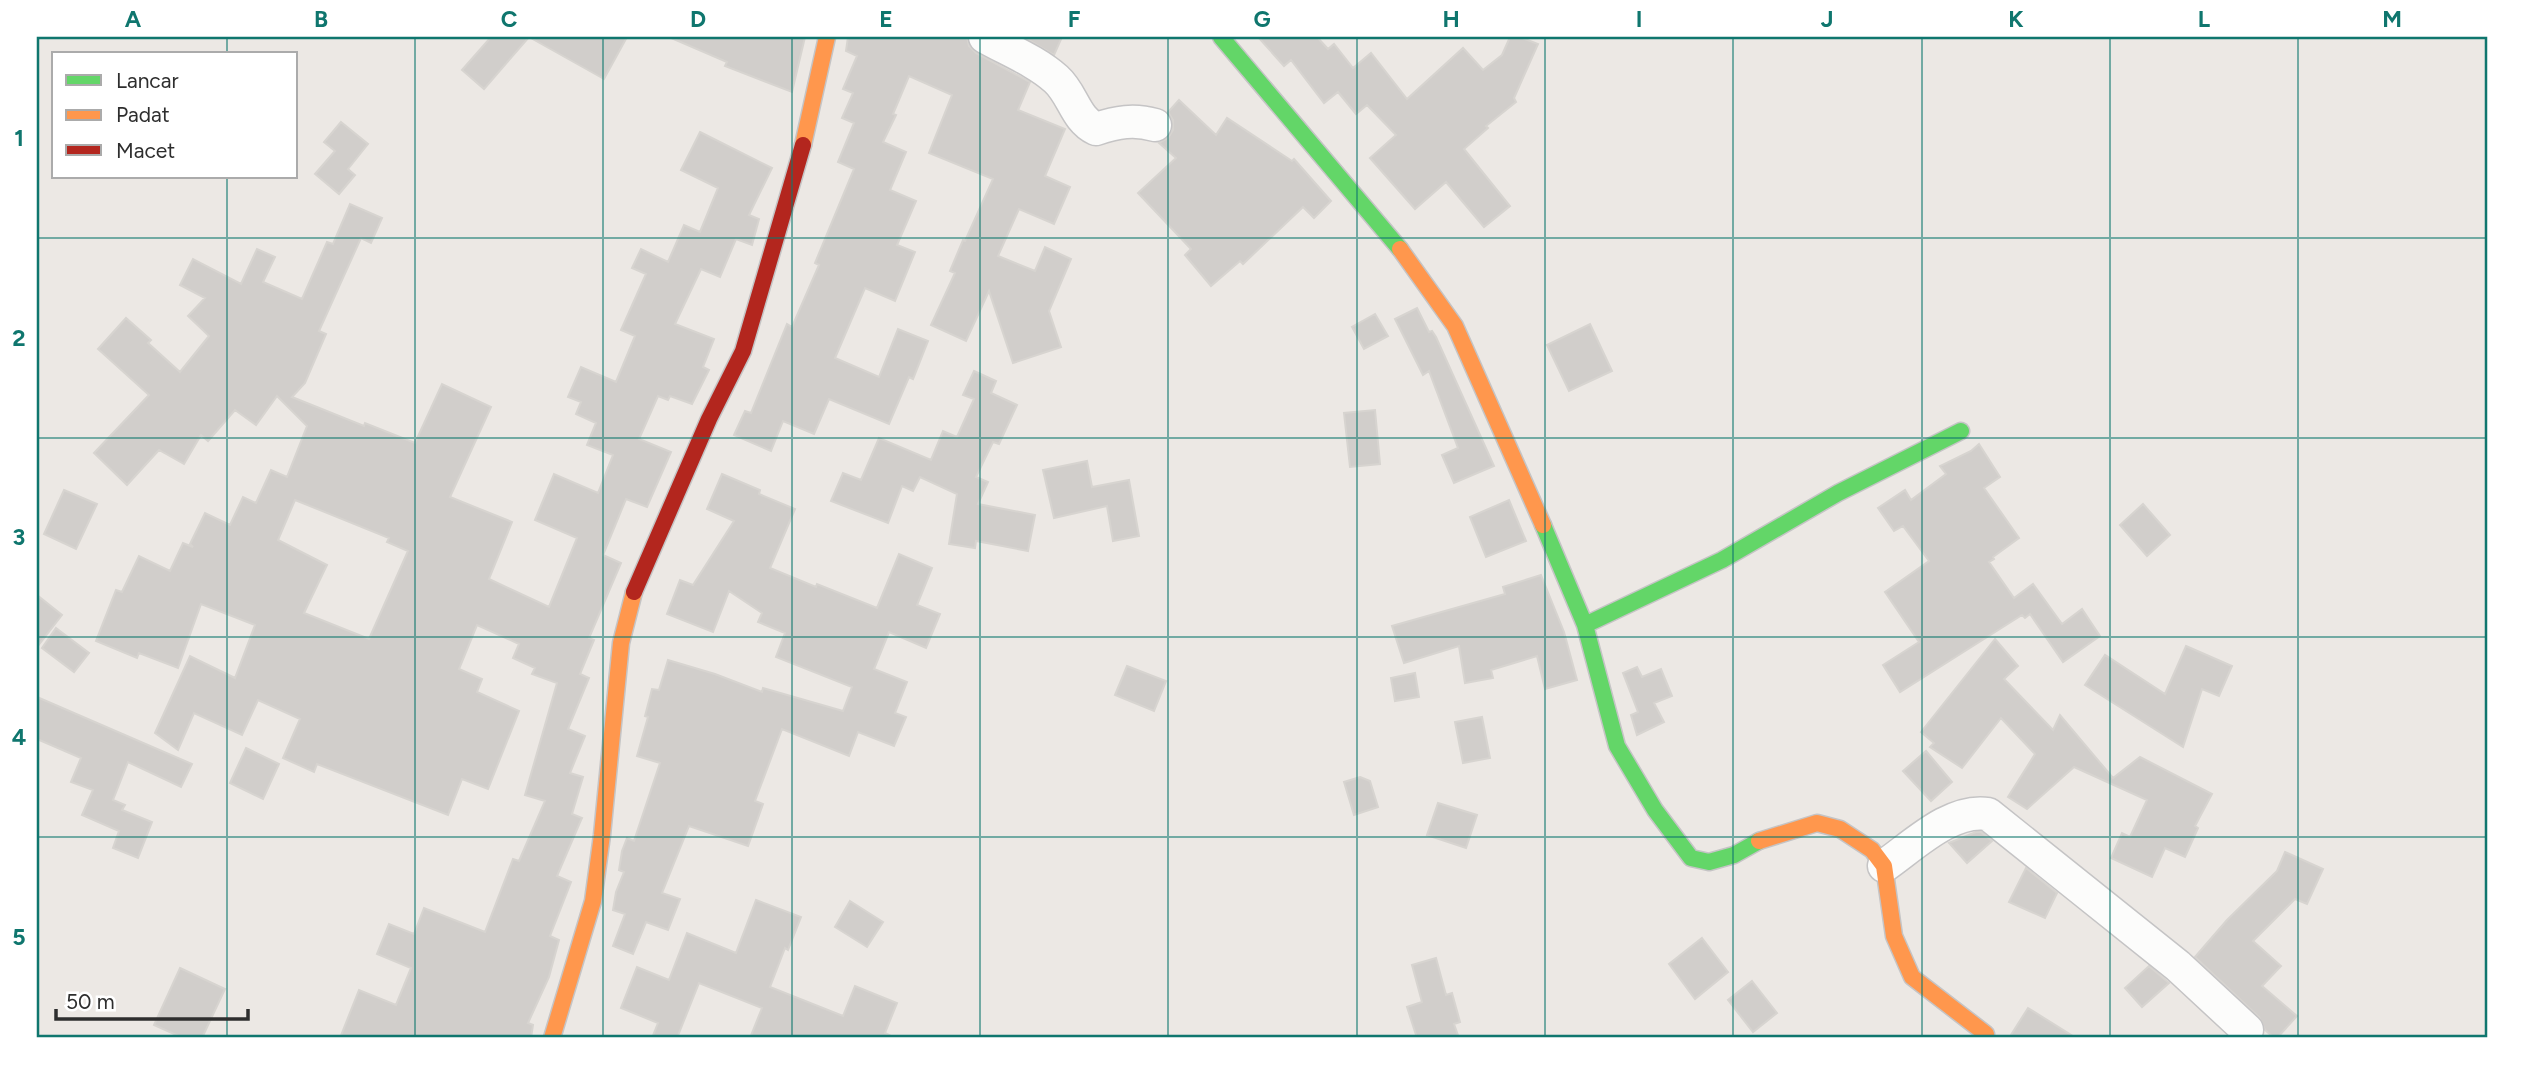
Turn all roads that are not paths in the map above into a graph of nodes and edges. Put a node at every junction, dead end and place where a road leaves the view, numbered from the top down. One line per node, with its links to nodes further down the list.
1 (827, 37): 10 (street)
2 (985, 37): 4 (street)
3 (1222, 37): 6 (street)
4 (1155, 125)
5 (1961, 431): 6 (street)
6 (1584, 625): 7 (street)
7 (1884, 866): 8 (street); 9 (street)
8 (2247, 1030)
9 (1986, 1034)
10 (552, 1038)

